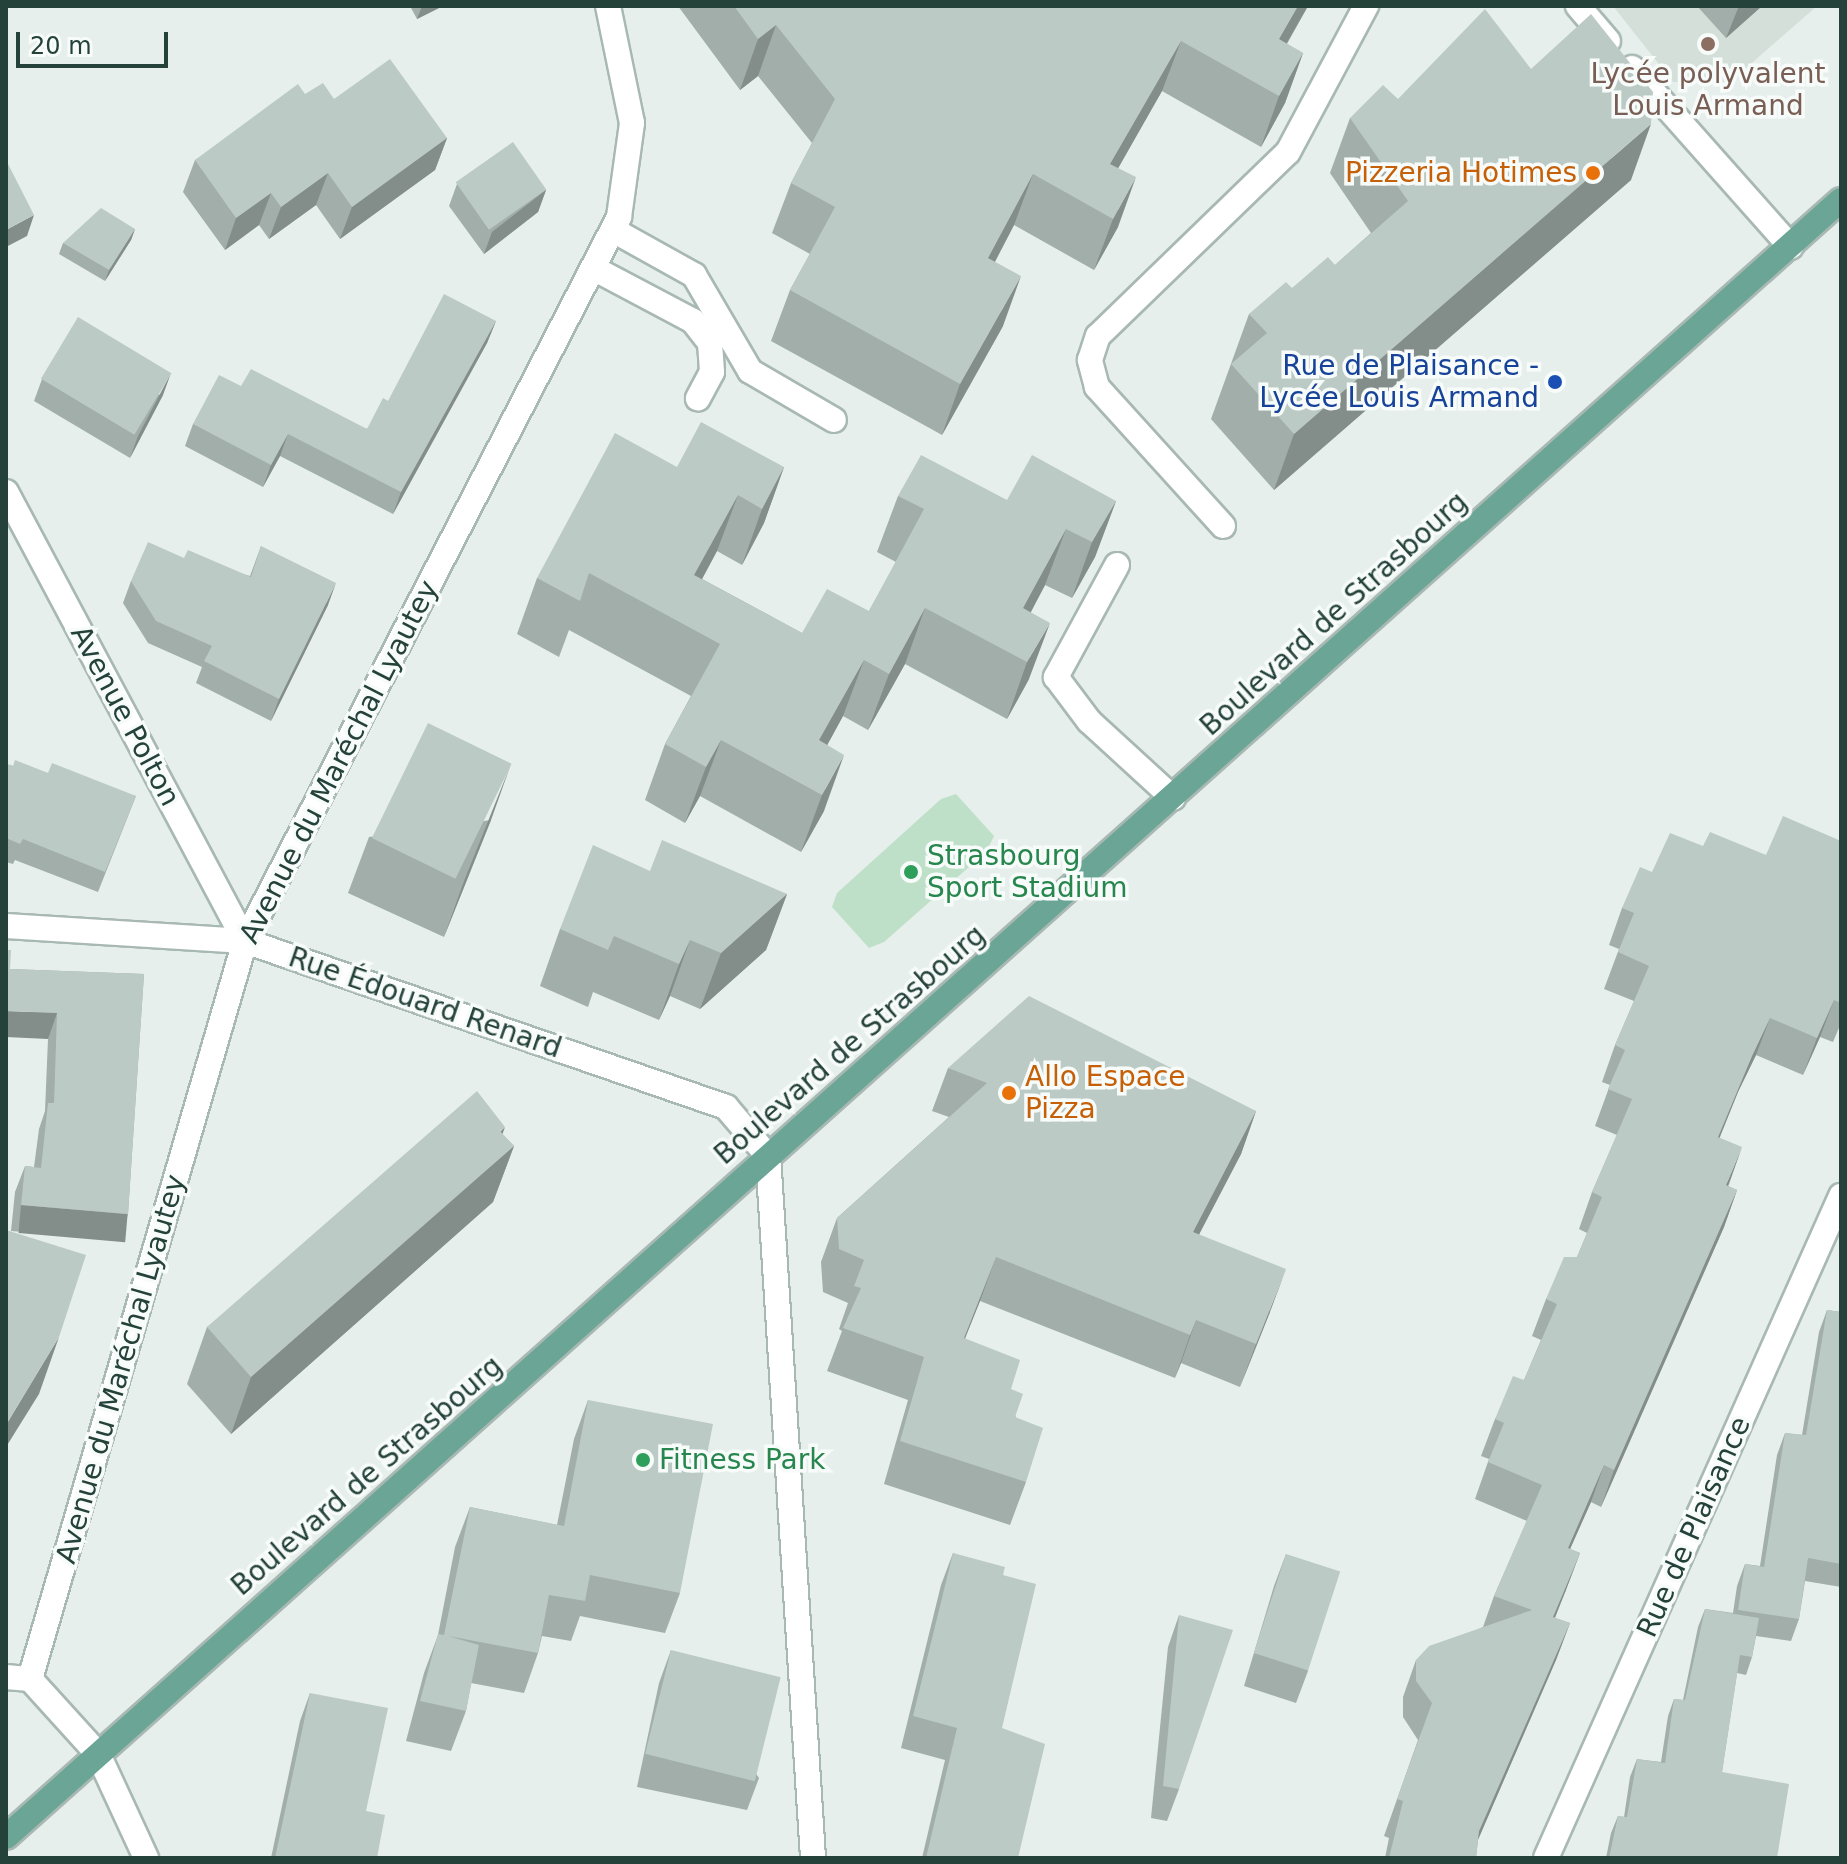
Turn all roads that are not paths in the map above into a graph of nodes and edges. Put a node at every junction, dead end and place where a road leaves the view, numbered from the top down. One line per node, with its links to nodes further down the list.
1 (608, 6): 5 (street, Avenue du Maréchal Lyautey)
2 (1366, 6): 11 (street)
3 (1578, 6): 6 (street)
4 (1841, 200): 6 (main road, Boulevard de Strasbourg)
5 (613, 230): 7 (street, Avenue du Maréchal Lyautey); 9 (street)
6 (1791, 247): 13 (main road, Boulevard de Strasbourg)
7 (593, 268): 8 (street); 15 (street, Avenue du Maréchal Lyautey)
8 (698, 398)
9 (834, 420)
10 (6, 492): 15 (street, Avenue Polton)
11 (1223, 526)
12 (1117, 565): 13 (street)
13 (1173, 798): 16 (main road, Boulevard de Strasbourg)
14 (6, 926): 15 (street, Rue Édouard Renard)
15 (245, 941): 16 (street, Rue Édouard Renard); 18 (street, Avenue du Maréchal Lyautey)
16 (768, 1156): 19 (main road, Boulevard de Strasbourg); 22 (street)
17 (1841, 1196): 23 (street, Rue de Plaisance)
18 (18, 1678): 19 (street)
19 (98, 1754): 20 (main road, Boulevard de Strasbourg); 21 (street)
20 (6, 1837)
21 (146, 1858)
22 (813, 1858)
23 (1546, 1858)

